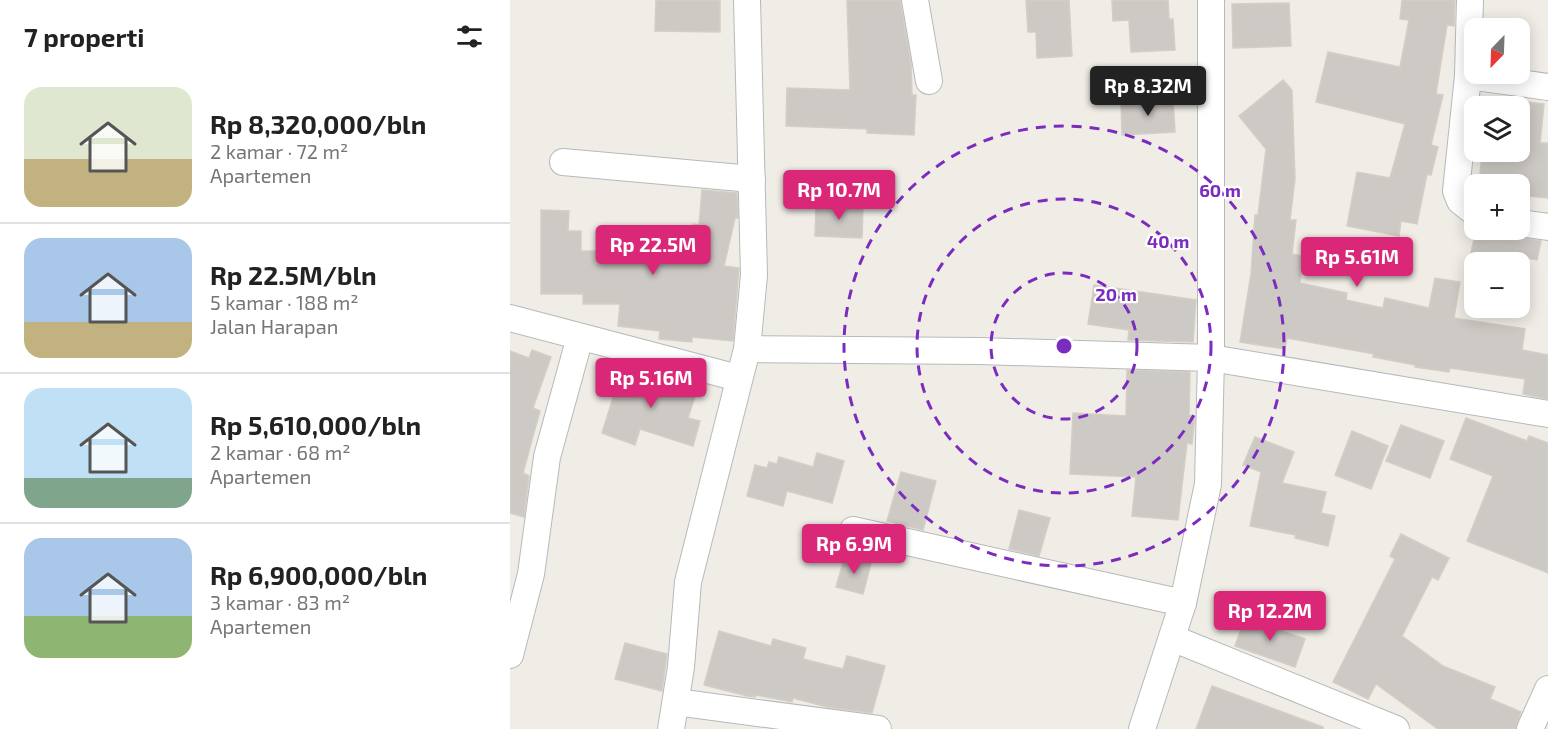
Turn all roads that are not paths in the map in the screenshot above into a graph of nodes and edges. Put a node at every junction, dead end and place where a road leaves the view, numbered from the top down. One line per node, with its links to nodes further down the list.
1 (747, 0): 11 (street)
2 (915, 0): 6 (street)
3 (1211, 0): 18 (street)
4 (1470, 0): 5 (street)
5 (1470, 18)
6 (929, 81)
7 (1467, 84): 12 (street)
8 (1526, 84): 9 (street)
9 (1548, 87)
10 (563, 162): 11 (street)
11 (752, 179): 17 (street)
12 (1464, 204)
13 (1530, 224): 14 (street)
14 (1548, 227)
15 (510, 318): 16 (street)
16 (580, 337): 19 (street); 24 (street)
17 (747, 349): 18 (street); 19 (street)
18 (1211, 358): 20 (street); 22 (street)
19 (738, 378): 26 (street)
20 (1548, 414)
21 (853, 530): 22 (street)
22 (1183, 603): 23 (street)
23 (1172, 638): 29 (street); 30 (street)
24 (510, 655)
25 (1548, 689): 31 (street)
26 (676, 702): 27 (street); 28 (street)
27 (671, 729)
28 (878, 729)
29 (1142, 729)
30 (1396, 729)
31 (1530, 729)

